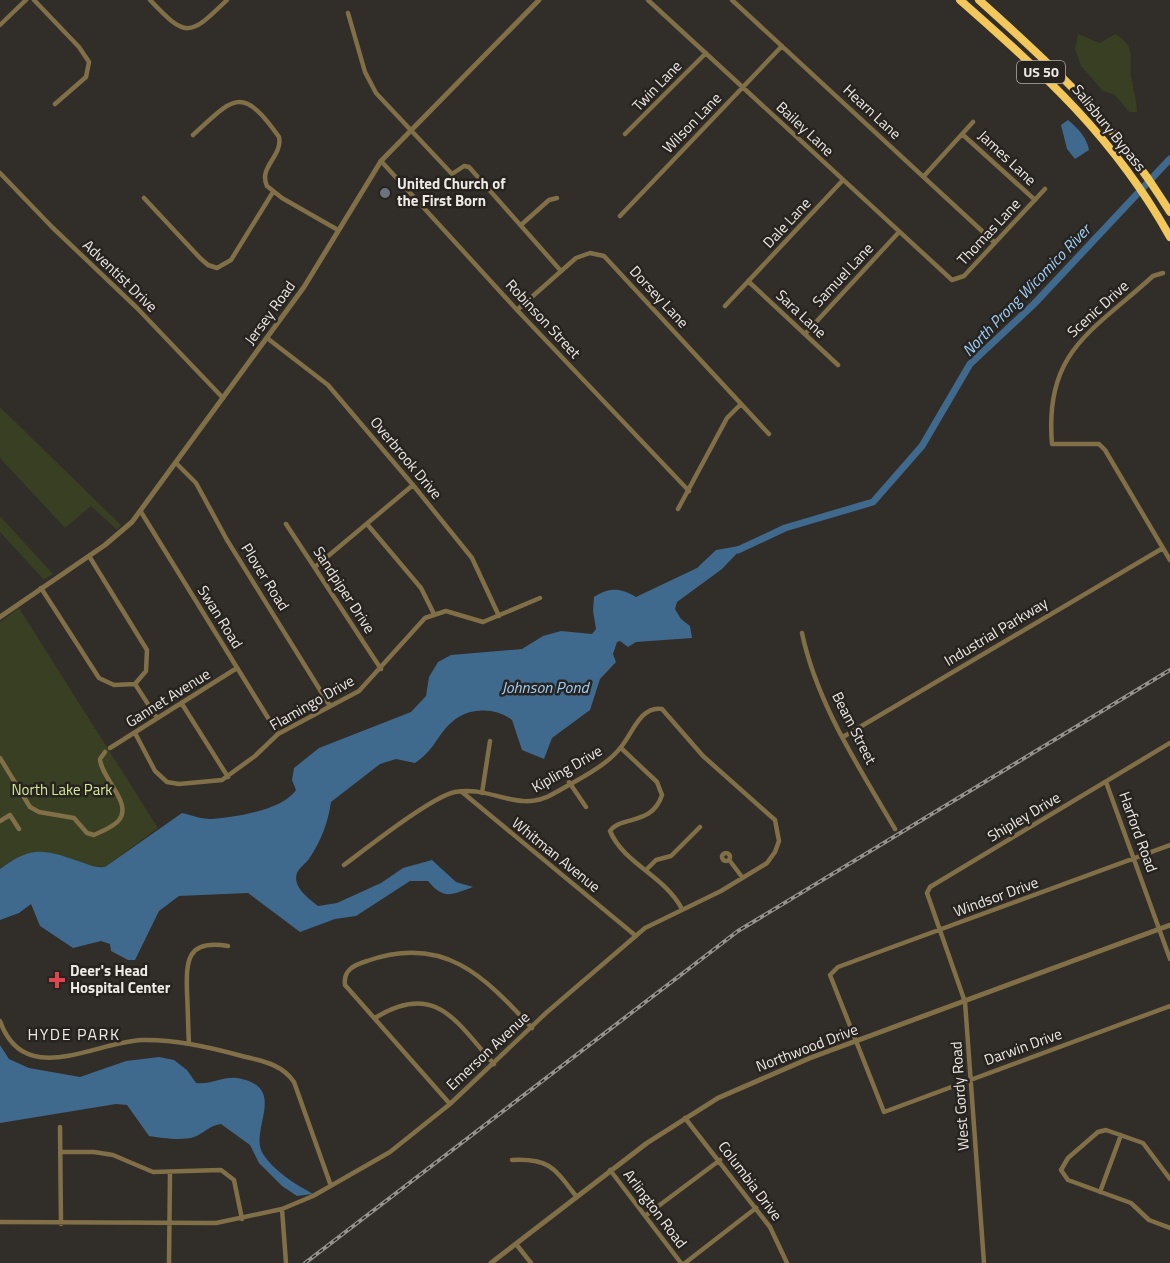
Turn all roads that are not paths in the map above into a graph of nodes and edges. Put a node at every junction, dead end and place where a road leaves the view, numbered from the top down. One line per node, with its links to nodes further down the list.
1 (26, 0): 11 (street)
2 (34, 0): 15 (street)
3 (150, 0): 4 (street)
4 (227, 0)
5 (539, 0): 17 (street, Jersey Road)
6 (648, 0): 13 (street, Bailey Lane)
7 (732, 0): 12 (street, Hearn Lane)
8 (960, 0): 35 (highway, Salisbury Bypass / US 50)
9 (979, 0): 30 (highway, Salisbury Bypass / US 50)
10 (348, 13): 17 (street)
11 (0, 25)
12 (782, 46): 14 (street, Wilson Lane); 23 (street, Hearn Lane)
13 (706, 53): 14 (street, Bailey Lane); 18 (street, Twin Lane)
14 (742, 87): 24 (street, Bailey Lane); 31 (street, Wilson Lane)
15 (56, 104)
16 (973, 122): 19 (street)
17 (411, 129): 21 (street, Jersey Road); 32 (street)
18 (625, 134)
19 (962, 134): 23 (street); 29 (street, James Lane)
20 (193, 135): 26 (street)
21 (381, 161): 33 (street, Jersey Road); 42 (street, Robinson Street)
22 (0, 173): 46 (street, Adventist Drive)
23 (924, 176): 36 (street, Hearn Lane)
24 (843, 180): 34 (street, Bailey Lane); 40 (street, Dale Lane)
25 (1045, 189): 29 (street, Thomas Lane)
26 (273, 192): 27 (street); 33 (street)
27 (144, 198)
28 (557, 198): 32 (street)
29 (1035, 200): 36 (street, Thomas Lane)
30 (1170, 212)
31 (620, 216)
32 (521, 225): 37 (street)
33 (338, 230): 44 (street, Jersey Road)
34 (899, 232): 39 (street, Bailey Lane); 43 (street, Samuel Lane)
35 (1170, 237)
36 (995, 243): 39 (street, Thomas Lane)
37 (561, 271): 42 (street, Dorsey Lane); 47 (street, Dorsey Lane)
38 (1163, 273): 56 (street, Scenic Drive)
39 (946, 275)
40 (748, 281): 41 (street); 43 (street, Sara Lane)
41 (725, 306)
42 (518, 310): 51 (street, Robinson Street)
43 (805, 334): 45 (street, Sara Lane)
44 (267, 338): 46 (street, Jersey Road); 50 (street, Overbrook Drive)
45 (838, 364)
46 (223, 398): 49 (street, Jersey Road)
47 (741, 404): 48 (street, Dorsey Lane); 51 (street)
48 (769, 434)
49 (177, 464): 53 (street, Jersey Road); 70 (street, Plover Road)
50 (413, 485): 55 (street); 63 (street, Overbrook Drive)
51 (689, 491): 52 (street)
52 (678, 509)
53 (141, 512): 57 (street, Jersey Road); 66 (street, Swan Road)
54 (286, 524): 59 (street, Sandpiper Drive)
55 (367, 524): 59 (street); 62 (street)
56 (1163, 548): 58 (street); 75 (street, Industrial Parkway)
57 (89, 556): 60 (street, Jersey Road); 68 (street)
58 (1170, 560)
59 (315, 567): 67 (street, Sandpiper Drive)
60 (41, 588): 64 (street, Jersey Road); 68 (street)
61 (540, 598): 63 (street)
62 (434, 614): 63 (street); 67 (street, Flamingo Drive)
63 (499, 616)
64 (0, 617)
65 (802, 633): 75 (street, Beam Street)
66 (237, 668): 69 (street, Gannet Avenue); 74 (street, Swan Road)
67 (381, 669): 70 (street, Flamingo Drive)
68 (135, 684): 72 (street)
69 (182, 704): 72 (street, Gannet Avenue); 82 (street)
70 (330, 706): 74 (street, Flamingo Drive)
71 (658, 709): 79 (street, Kipling Drive); 97 (street, Emerson Avenue)
72 (157, 718): 73 (street, Gannet Avenue)
73 (135, 733): 78 (street, Gannet Avenue); 82 (street, Flamingo Drive)
74 (278, 734): 82 (street, Flamingo Drive)
75 (843, 738): 91 (street, Beam Street)
76 (490, 741): 86 (street)
77 (1170, 743): 84 (street, Shipley Drive)
78 (110, 747)
79 (621, 748): 83 (street, Kipling Drive); 96 (street)
80 (105, 752): 81 (street)
81 (0, 758)
82 (228, 777)
83 (569, 782): 86 (street, Kipling Drive); 87 (street)
84 (1106, 782): 93 (street, Harford Road); 101 (street, Shipley Drive)
85 (462, 792): 86 (street, Kipling Drive); 95 (street, Kipling Drive); 102 (street, Whitman Avenue)
86 (482, 793)
87 (586, 807)
88 (0, 821): 90 (street)
89 (700, 827): 96 (street)
90 (19, 829)
91 (895, 829)
92 (1170, 845): 93 (street, Windsor Drive)
93 (1135, 859): 100 (street, Harford Road); 101 (street, Windsor Drive)
94 (730, 861): 97 (street)
95 (344, 865)
96 (647, 869): 98 (street)
97 (742, 877): 98 (street, Emerson Avenue)
98 (682, 909): 102 (street, Emerson Avenue)
99 (1170, 925): 100 (street, Northwood Drive)
100 (1160, 929): 104 (street, Harford Road); 105 (street, Northwood Drive)
101 (939, 931): 105 (street, West Gordy Road); 110 (street, Windsor Drive)
102 (636, 936): 109 (street, Emerson Avenue)
103 (228, 946): 111 (street)
104 (1170, 959)
105 (965, 1002): 110 (street, Northwood Drive); 113 (street, West Gordy Road)
106 (1170, 1006): 113 (street, Darwin Drive)
107 (375, 1018): 109 (street); 112 (street); 114 (street)
108 (0, 1021): 111 (street)
109 (532, 1028): 112 (street, Emerson Avenue)
110 (855, 1042): 113 (street, Darwin Drive); 115 (street, Northwood Drive)
111 (189, 1044): 124 (street)
112 (494, 1064): 114 (street, Emerson Avenue)
113 (971, 1078): 142 (street, West Gordy Road)
114 (450, 1104): 124 (street, Emerson Avenue)
115 (685, 1118): 120 (street, Columbia Drive); 121 (street, Northwood Drive)
116 (60, 1127): 118 (street)
117 (1121, 1135): 123 (street); 125 (street); 125 (street)
118 (60, 1152): 122 (street); 132 (street)
119 (512, 1160): 126 (street)
120 (720, 1160): 127 (street, Columbia Drive); 129 (street)
121 (610, 1170): 126 (street, Northwood Drive); 129 (street, Arlington Road)
122 (170, 1173): 130 (street); 133 (street)
123 (1170, 1179)
124 (331, 1186): 128 (street, Emerson Avenue)
125 (1100, 1192): 134 (street)
126 (576, 1196): 135 (street, Northwood Drive)
127 (756, 1208): 140 (street); 141 (street, Columbia Drive)
128 (282, 1209): 130 (street, Emerson Avenue); 137 (street)
129 (645, 1216): 140 (street, Arlington Road)
130 (242, 1219): 133 (street, Emerson Avenue)
131 (0, 1222): 132 (street, Emerson Avenue)
132 (61, 1224): 133 (street, Emerson Avenue)
133 (171, 1224): 136 (street)
134 (1170, 1227)
135 (516, 1244): 138 (street, Northwood Drive); 139 (street)
136 (169, 1263)
137 (286, 1263)
138 (491, 1263)
139 (531, 1263)
140 (683, 1263)
141 (787, 1263)
142 (984, 1263)

